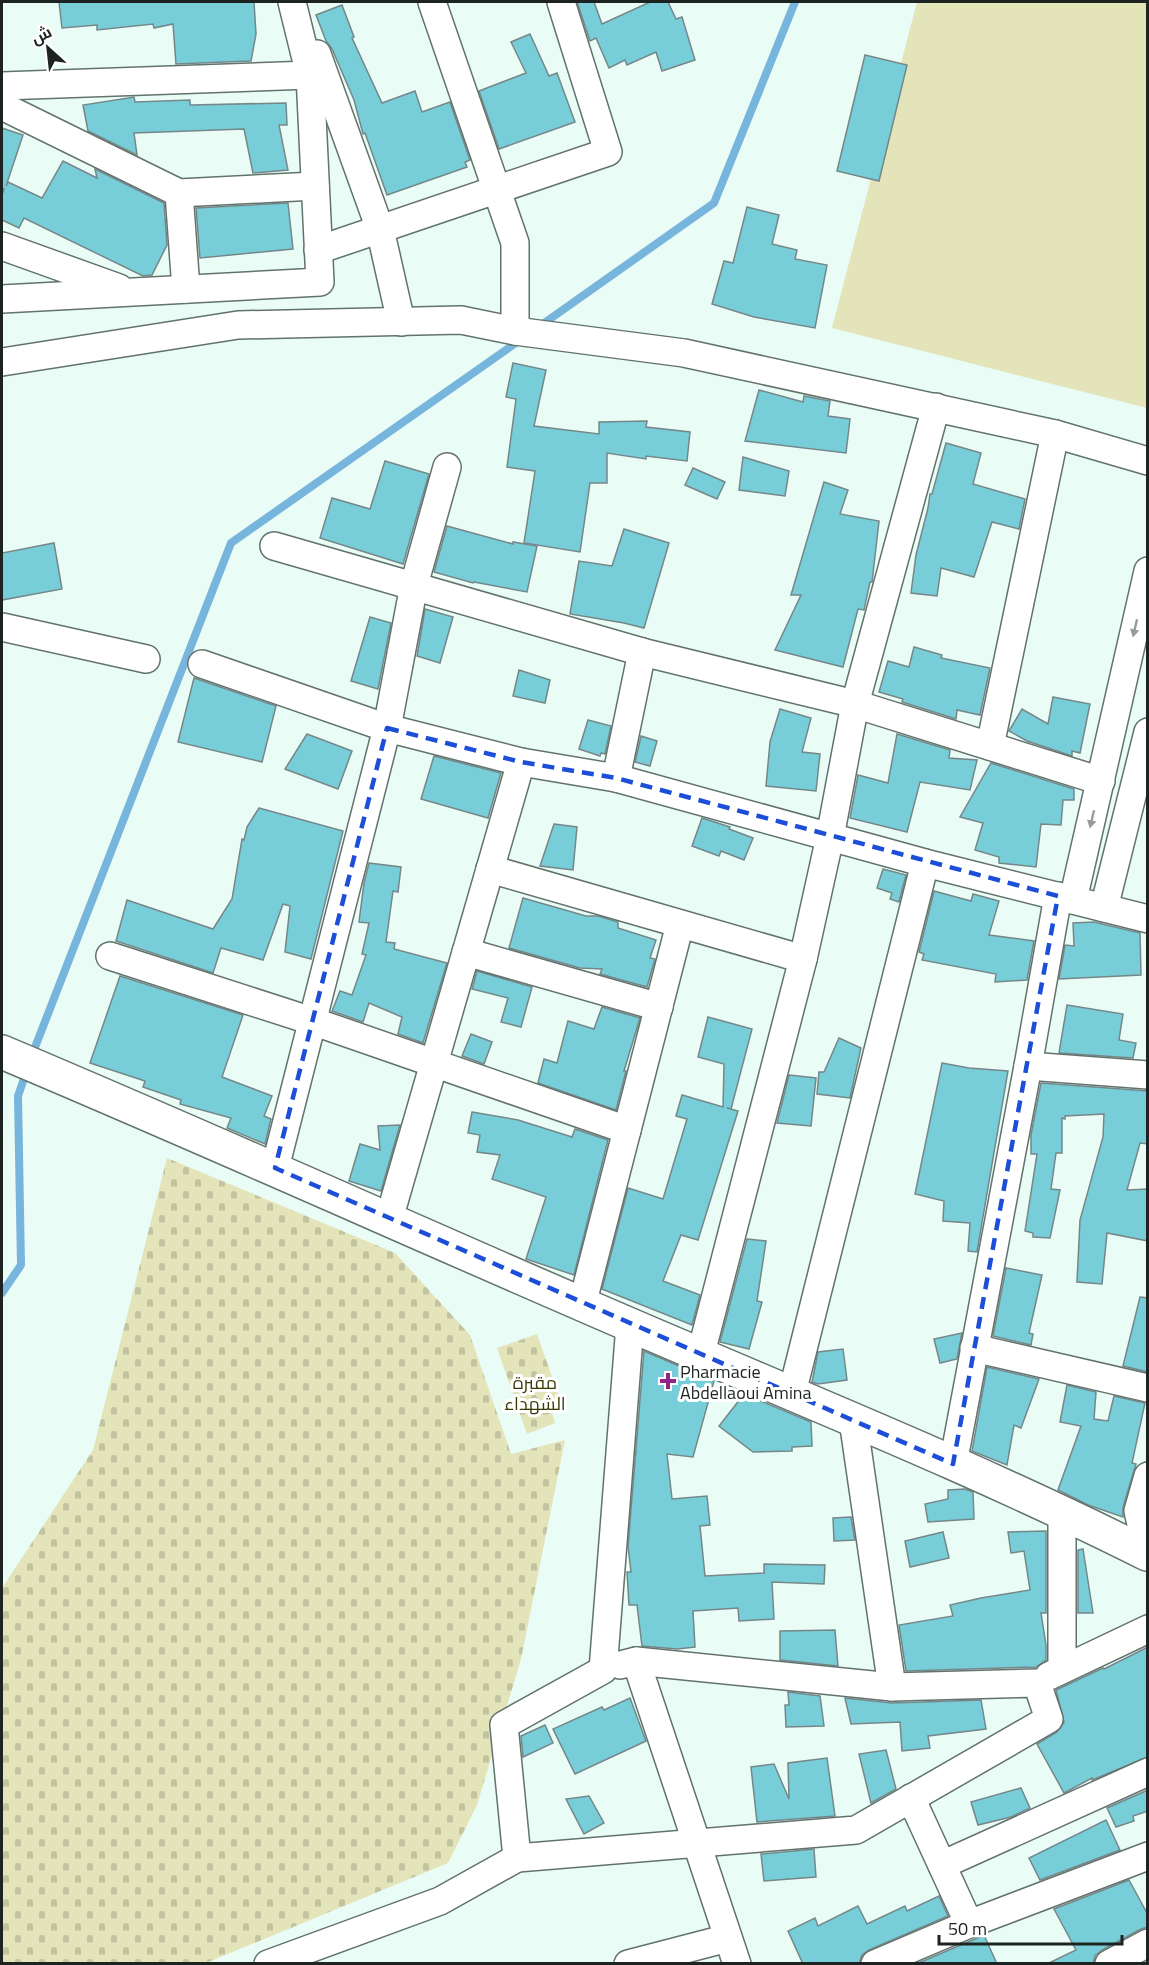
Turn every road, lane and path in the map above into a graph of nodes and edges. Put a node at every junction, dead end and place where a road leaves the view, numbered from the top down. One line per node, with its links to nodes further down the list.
1 (292, 2): 5 (street)
2 (298, 2): 11 (street)
3 (432, 2): 9 (street)
4 (561, 2): 9 (street)
5 (310, 75): 6 (street); 8 (street)
6 (2, 86)
7 (2, 106): 10 (street)
8 (315, 186): 10 (street); 13 (street)
9 (497, 189): 11 (street); 18 (street)
10 (179, 193): 14 (street)
11 (380, 229): 13 (street); 17 (street)
12 (2, 246): 15 (street)
13 (318, 250): 14 (street)
14 (186, 289): 15 (street)
15 (133, 292): 16 (street)
16 (2, 299)
17 (401, 322): 18 (street); 19 (street)
18 (515, 331): 20 (street)
19 (2, 362)
20 (936, 407): 21 (street); 31 (street)
21 (1054, 434): 22 (street); 34 (street)
22 (1148, 460)
23 (447, 467): 26 (street)
24 (274, 546): 26 (street)
25 (1148, 571): 38 (street, one-way to 38)
26 (414, 585): 28 (street); 32 (street)
27 (2, 627): 29 (street)
28 (642, 652): 31 (street); 37 (street)
29 (146, 659)
30 (202, 664): 32 (street)
31 (855, 704): 34 (street); 39 (street)
32 (387, 728): 35 (street); 50 (street)
33 (1148, 732): 36 (street)
34 (990, 746): 38 (street)
35 (521, 762): 37 (street); 41 (street)
36 (1143, 768): 43 (street)
37 (616, 778): 39 (street)
38 (1101, 781): 42 (street, one-way to 42)
39 (830, 837): 40 (street); 48 (street)
40 (925, 863): 42 (street); 63 (street)
41 (490, 869): 45 (street); 46 (street)
42 (1066, 898): 43 (street); 53 (street)
43 (1104, 908): 44 (street)
44 (1148, 919)
45 (680, 924): 48 (street); 49 (street)
46 (466, 952): 49 (street); 52 (street)
47 (110, 956): 50 (street)
48 (803, 959): 61 (street)
49 (659, 1007): 55 (street)
50 (312, 1021): 52 (street); 56 (street)
51 (2, 1052): 56 (street)
52 (434, 1065): 55 (street); 57 (street)
53 (1028, 1066): 54 (street); 60 (street)
54 (1148, 1075)
55 (627, 1130): 58 (street)
56 (275, 1168): 57 (street)
57 (389, 1219): 58 (street)
58 (582, 1305): 59 (street)
59 (630, 1325): 61 (street); 72 (street)
60 (974, 1348): 62 (street); 65 (street)
61 (701, 1353): 63 (street)
62 (1148, 1388)
63 (792, 1393): 64 (street)
64 (853, 1420): 65 (street); 74 (street)
65 (953, 1464): 67 (street)
66 (1148, 1476): 68 (street)
67 (1062, 1512): 68 (street); 71 (street)
68 (1148, 1555)
69 (1148, 1629): 71 (street)
70 (636, 1661): 72 (street); 74 (street); 77 (street)
71 (1062, 1669): 73 (street)
72 (603, 1670): 79 (street)
73 (1037, 1683): 74 (street); 76 (street)
74 (892, 1687)
75 (1148, 1772): 80 (street)
76 (911, 1798): 77 (street); 80 (street)
77 (696, 1842): 79 (street); 82 (street)
78 (1148, 1856): 81 (street)
79 (517, 1858): 84 (street)
80 (942, 1865): 81 (street)
81 (969, 1924): 87 (street)
82 (728, 1938): 85 (street); 86 (street)
83 (1148, 1943): 88 (street)
84 (268, 1964)
85 (628, 1964)
86 (737, 1964)
87 (875, 1964)
88 (1108, 1964)

